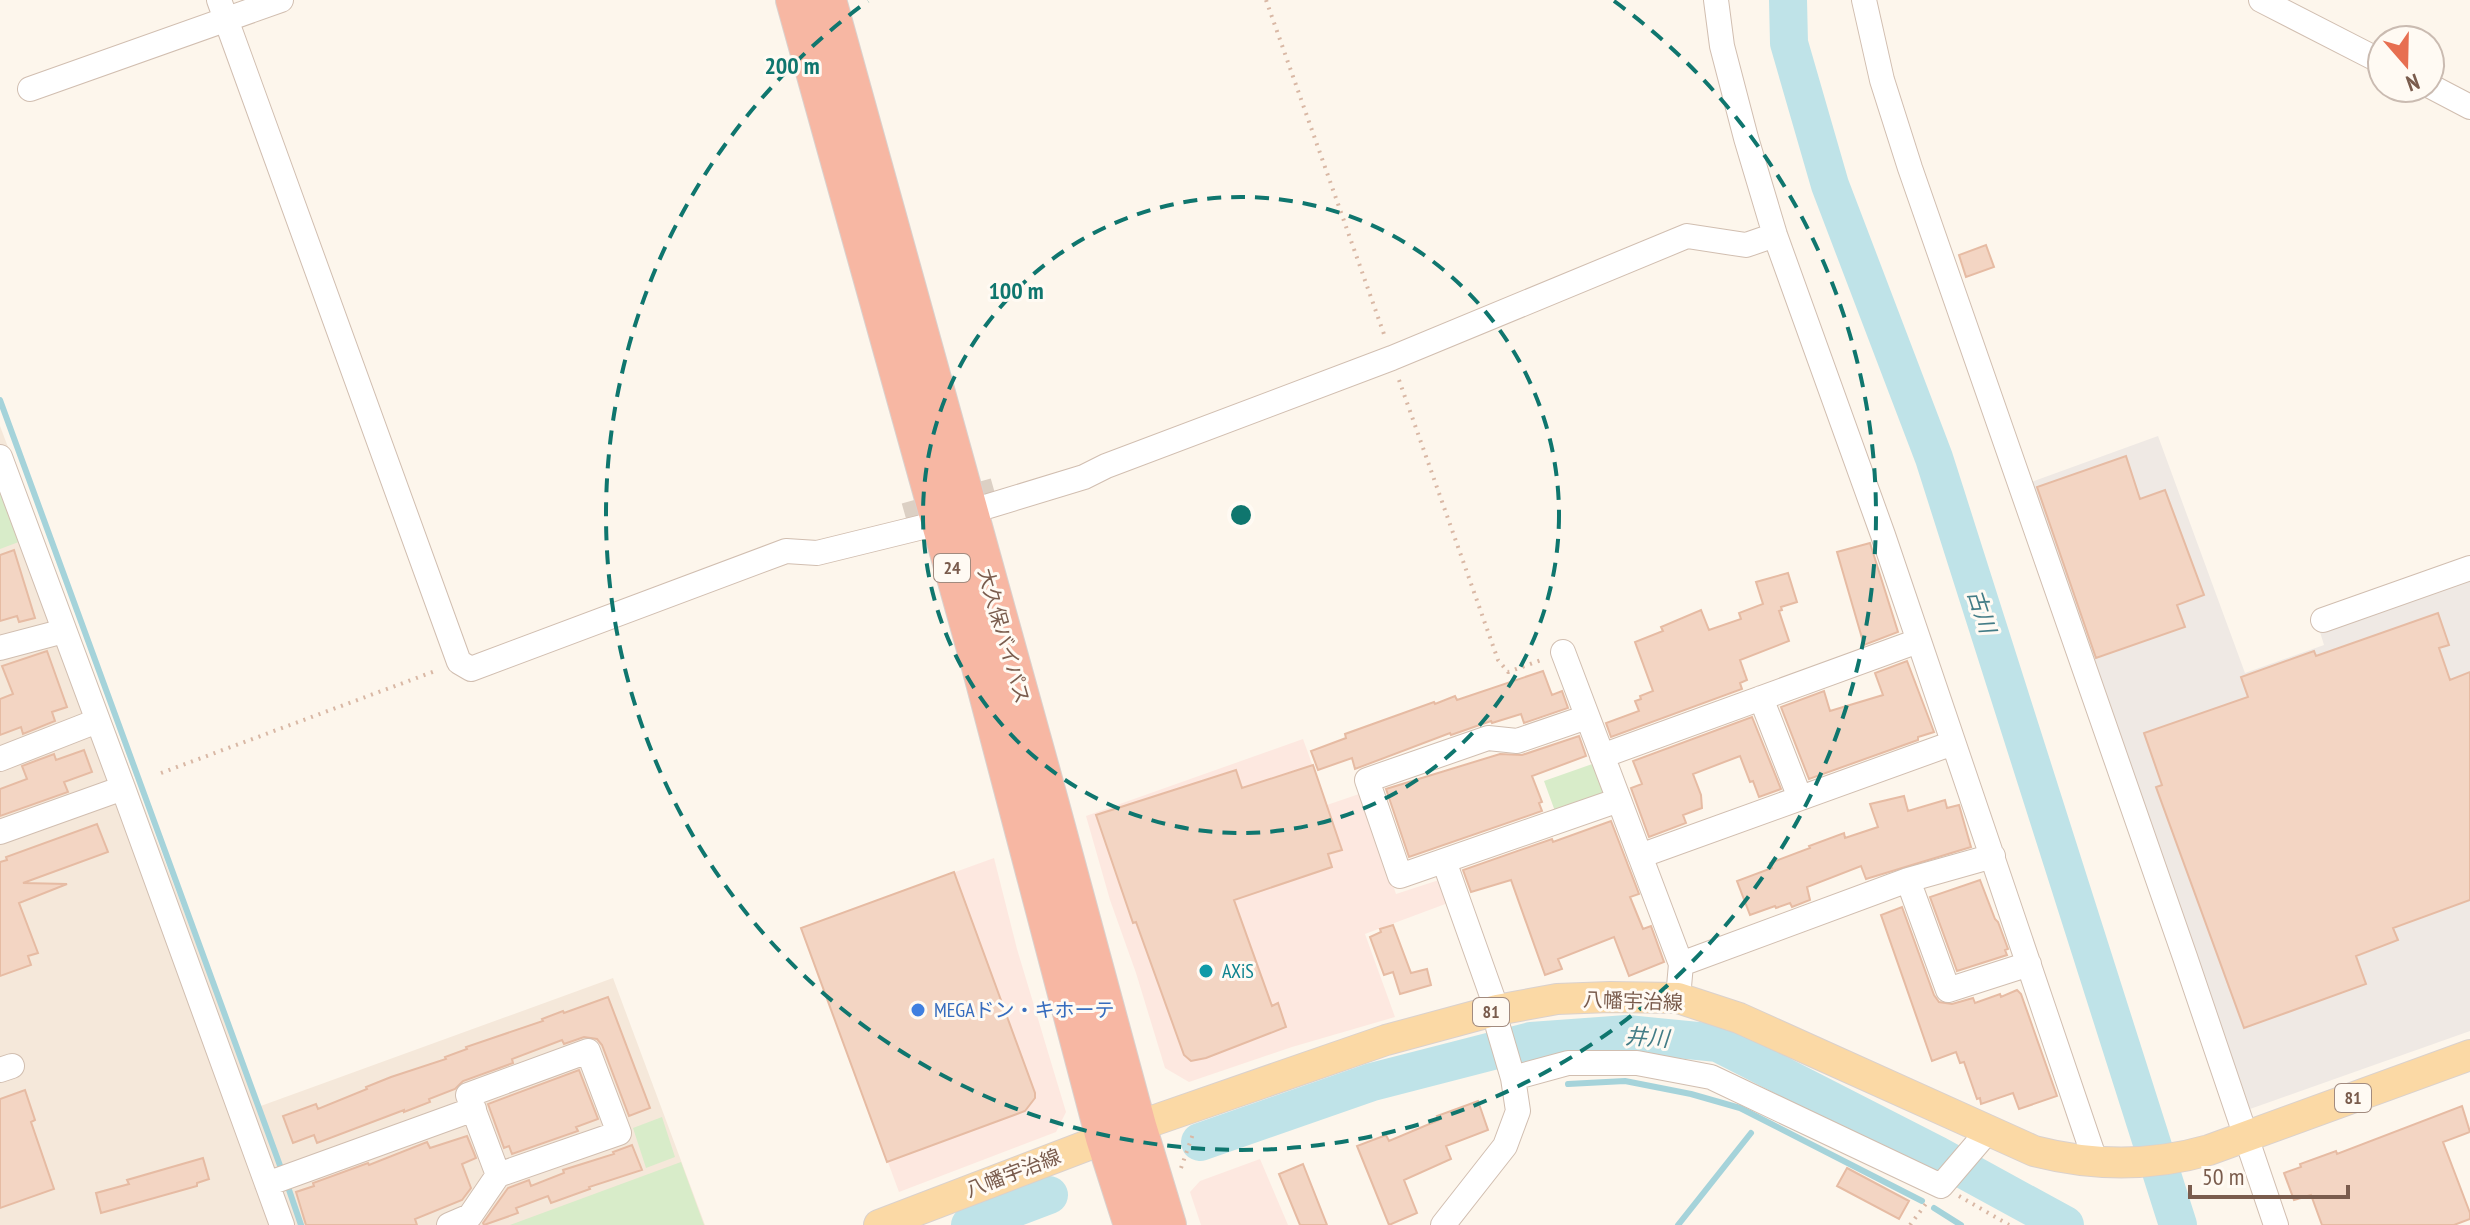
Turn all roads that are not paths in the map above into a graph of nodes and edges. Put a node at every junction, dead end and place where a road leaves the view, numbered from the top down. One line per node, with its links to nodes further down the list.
1 (281, 0): 7 (street)
2 (794, 0): 15 (highway, 大久保バイパス / 24)
3 (828, 0): 15 (highway, 大久保バイパス / 24)
4 (1716, 0): 12 (street)
5 (1864, 0): 47 (street)
6 (2261, 0): 8 (street)
7 (222, 10): 9 (street); 17 (street)
8 (2366, 54)
9 (30, 89)
10 (2446, 94): 11 (street)
11 (2470, 107)
12 (1775, 235): 14 (street); 21 (street)
13 (0, 457): 20 (street)
14 (1106, 466): 15 (street); 15 (street)
15 (968, 508): 17 (street); 45 (highway, 大久保バイパス / 24); 46 (highway, 大久保バイパス / 24)
16 (905, 515): 17 (street)
17 (786, 551)
18 (2470, 568): 19 (street)
19 (2323, 620)
20 (64, 631): 22 (street); 26 (street)
21 (1918, 641): 24 (street); 27 (street)
22 (0, 648)
23 (1563, 652): 25 (street)
24 (1761, 698): 28 (street); 31 (street)
25 (1587, 717): 28 (street); 36 (street)
26 (97, 721): 29 (street); 30 (street)
27 (1953, 743): 31 (street); 35 (street)
28 (1602, 756): 32 (street)
29 (0, 759)
30 (123, 788): 33 (street); 51 (street)
31 (1800, 798): 34 (street)
32 (1619, 800): 34 (street); 36 (street)
33 (0, 832)
34 (1640, 856): 38 (street)
35 (1993, 856): 37 (street); 39 (street)
36 (1444, 861): 41 (street)
37 (1908, 880): 38 (street); 39 (street)
38 (1681, 964): 40 (street)
39 (2029, 964): 49 (street)
40 (1678, 998): 41 (main road, 八幡宇治線 / 81); 48 (main road, 八幡宇治線 / 81)
41 (1497, 1018): 43 (street); 45 (main road, 八幡宇治線 / 81)
42 (2470, 1055): 47 (main road, 八幡宇治線 / 81)
43 (1513, 1078): 48 (street); 57 (street)
44 (474, 1109): 50 (street); 50 (street); 51 (street)
45 (1138, 1126): 46 (main road, 八幡宇治線 / 81); 56 (highway, 大久保バイパス / 24)
46 (1104, 1138): 54 (main road, 八幡宇治線 / 81); 55 (highway, 大久保バイパス / 24)
47 (2242, 1138): 49 (main road, 八幡宇治線 / 81); 58 (street)
48 (1980, 1140): 49 (main road, 八幡宇治線 / 81)
49 (2101, 1163)
50 (498, 1175): 53 (street)
51 (273, 1182): 52 (street)
52 (282, 1225)
53 (449, 1225)
54 (879, 1225)
55 (1132, 1225)
56 (1168, 1225)
57 (1443, 1225)
58 (2276, 1225)

